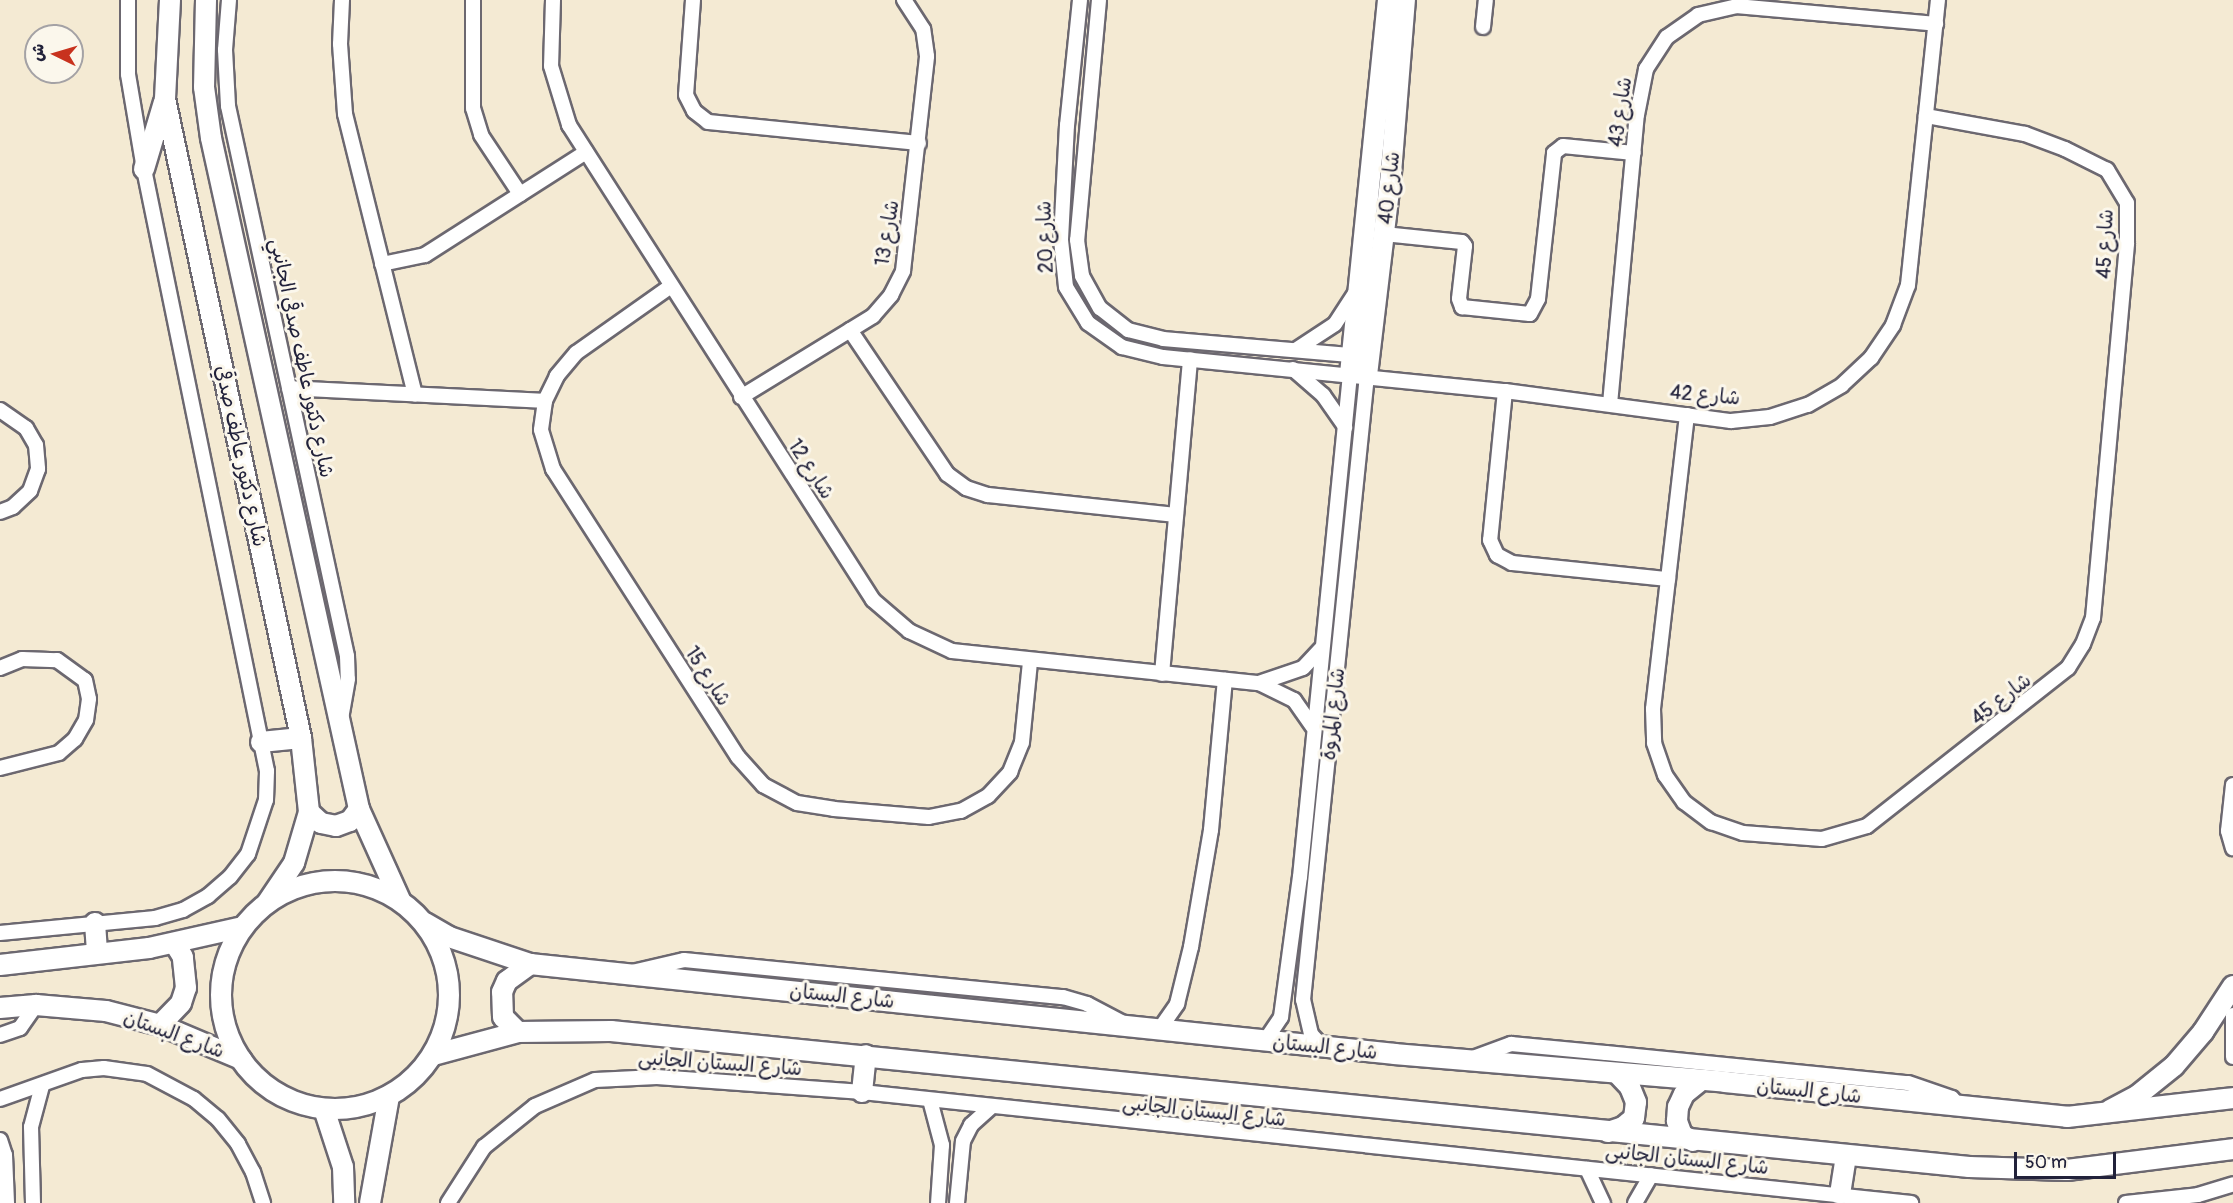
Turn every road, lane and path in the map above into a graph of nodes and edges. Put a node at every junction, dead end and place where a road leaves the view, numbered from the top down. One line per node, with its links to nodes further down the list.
1 (128, 0): 23 (street)
2 (170, 0): 18 (street, شارع دكتور عاطف صدقي)
3 (206, 0): 52 (street, شارع دكتور عاطف صدقي)
4 (229, 0): 34 (street, شارع دكتور عاطف صدقي الجانبي)
5 (342, 0): 26 (street)
6 (473, 0): 24 (street)
7 (553, 0): 21 (street, شارع 12)
8 (693, 0): 20 (street)
9 (904, 0): 20 (street, شارع 13)
10 (1080, 0): 31 (street, شارع 20)
11 (1099, 0): 30 (street, شارع 20)
12 (1388, 0): 27 (street, شارع 40)
13 (1405, 0): 25 (street, شارع 40)
14 (1486, 0): 17 (street)
15 (1938, 0): 16 (street, شارع 42)
16 (1936, 24): 19 (street, شارع 42); 22 (street, شارع 43)
17 (1483, 27)
18 (165, 99): 23 (street); 54 (street, شارع دكتور عاطف صدقي)
19 (1926, 116): 41 (street, شارع 42); 45 (street, شارع 45)
20 (919, 143): 29 (street, شارع 13)
21 (586, 152): 24 (street); 28 (street, شارع 12)
22 (1634, 153): 25 (street); 39 (street, شارع 43)
23 (144, 169): 55 (street)
24 (520, 194): 26 (street)
25 (1383, 234): 32 (street, شارع 40)
26 (382, 264): 36 (street)
27 (1359, 283): 30 (street); 32 (street, شارع 40)
28 (671, 286): 37 (street, شارع 12); 38 (street, شارع 15)
29 (850, 330): 37 (street, شارع 13); 44 (street)
30 (1295, 350): 32 (street, شارع 20)
31 (1190, 359): 33 (street, شارع 20); 44 (street)
32 (1359, 365): 33 (street, شارع 20); 35 (street, شارع 42); 42 (street, شارع المروة); 80 (street, شارع المروة)
33 (1293, 369): 42 (street)
34 (289, 388): 36 (street); 52 (street, شارع دكتور عاطف صدقي الجانبي)
35 (1505, 391): 39 (street, شارع 42); 45 (street)
36 (415, 394): 38 (street)
37 (741, 397): 47 (street, شارع 12)
38 (545, 401): 47 (street, شارع 15)
39 (1610, 404): 41 (street, شارع 42)
40 (0, 410): 43 (street)
41 (1687, 415): 45 (street, شارع 45)
42 (1345, 427): 46 (street, شارع المروة)
43 (0, 512)
44 (1176, 515): 49 (street)
45 (1668, 579)
46 (1321, 649): 51 (street, شارع 12); 53 (street, شارع المروة)
47 (1030, 662): 49 (street, شارع 12)
48 (0, 668): 56 (street)
49 (1162, 674): 50 (street, شارع 12)
50 (1225, 680): 51 (street, شارع 12); 76 (street)
51 (1259, 683): 53 (street, شارع 12)
52 (340, 723): 58 (street, شارع دكتور عاطف صدقي)
53 (1312, 726): 79 (street, شارع المروة)
54 (301, 738): 55 (street); 59 (street, شارع دكتور عاطف صدقي)
55 (261, 742): 63 (street)
56 (0, 768)
57 (2233, 785): 60 (street)
58 (359, 809): 59 (street); 61 (street, شارع دكتور عاطف صدقي)
59 (309, 812): 62 (street, شارع دكتور عاطف صدقي)
60 (2233, 848)
61 (400, 900): 62 (street); 64 (street)
62 (267, 903): 65 (street)
63 (95, 923): 66 (street); 68 (street)
64 (425, 923): 69 (street, شارع البستان); 81 (street)
65 (243, 927): 67 (street); 84 (street)
66 (0, 933)
67 (175, 944): 68 (street); 75 (street)
68 (97, 953): 70 (street)
69 (530, 964): 76 (street, شارع البستان); 77 (street)
70 (0, 965)
71 (2233, 986): 97 (street)
72 (36, 1005): 73 (street, شارع البستان); 75 (street, شارع البستان); 78 (street)
73 (0, 1008)
74 (2233, 1016): 83 (street)
75 (160, 1025): 84 (street, شارع البستان)
76 (1159, 1030): 79 (street, شارع البستان)
77 (518, 1032): 81 (street); 82 (street)
78 (0, 1035)
79 (1265, 1041): 80 (street, شارع البستان)
80 (1322, 1046): 85 (street, شارع البستان)
81 (433, 1055): 90 (street)
82 (866, 1055): 89 (street); 98 (street)
83 (2233, 1057)
84 (241, 1059): 96 (street)
85 (1467, 1060): 86 (street, شارع البستان); 95 (street)
86 (1618, 1074): 87 (street, شارع البستان); 98 (street)
87 (1701, 1080): 95 (street, شارع البستان); 100 (street)
88 (42, 1086): 92 (street); 111 (street); 112 (street)
89 (862, 1092): 93 (street, شارع البستان الجانبى); 115 (street, شارع البستان الجانبى)
90 (389, 1096): 96 (street); 114 (street)
91 (2233, 1098): 97 (street, شارع البستان)
92 (0, 1099)
93 (930, 1100): 94 (street, شارع البستان الجانبى); 103 (street)
94 (991, 1107): 104 (street); 105 (street, شارع البستان الجانبى)
95 (1960, 1108): 97 (street, شارع البستان)
96 (324, 1109): 113 (street)
97 (2098, 1116)
98 (1608, 1132): 100 (street)
99 (0, 1140): 110 (street)
100 (1693, 1142): 102 (street)
101 (2233, 1149): 102 (street)
102 (1846, 1156): 108 (street)
103 (941, 1163): 104 (street); 116 (street)
104 (960, 1164): 117 (street)
105 (1587, 1169): 106 (street, شارع البستان الجانبى); 118 (street)
106 (1651, 1175): 108 (street, شارع البستان الجانبى); 119 (street)
107 (2233, 1184): 109 (street)
108 (1840, 1194): 120 (street, شارع البستان الجانبى)
109 (2198, 1195): 121 (street); 122 (street)
110 (7, 1203)
111 (33, 1203)
112 (263, 1203)
113 (344, 1203)
114 (370, 1203)
115 (447, 1203)
116 (938, 1203)
117 (957, 1203)
118 (1604, 1203)
119 (1635, 1203)
120 (1911, 1203)
121 (2126, 1203)
122 (2212, 1203)

